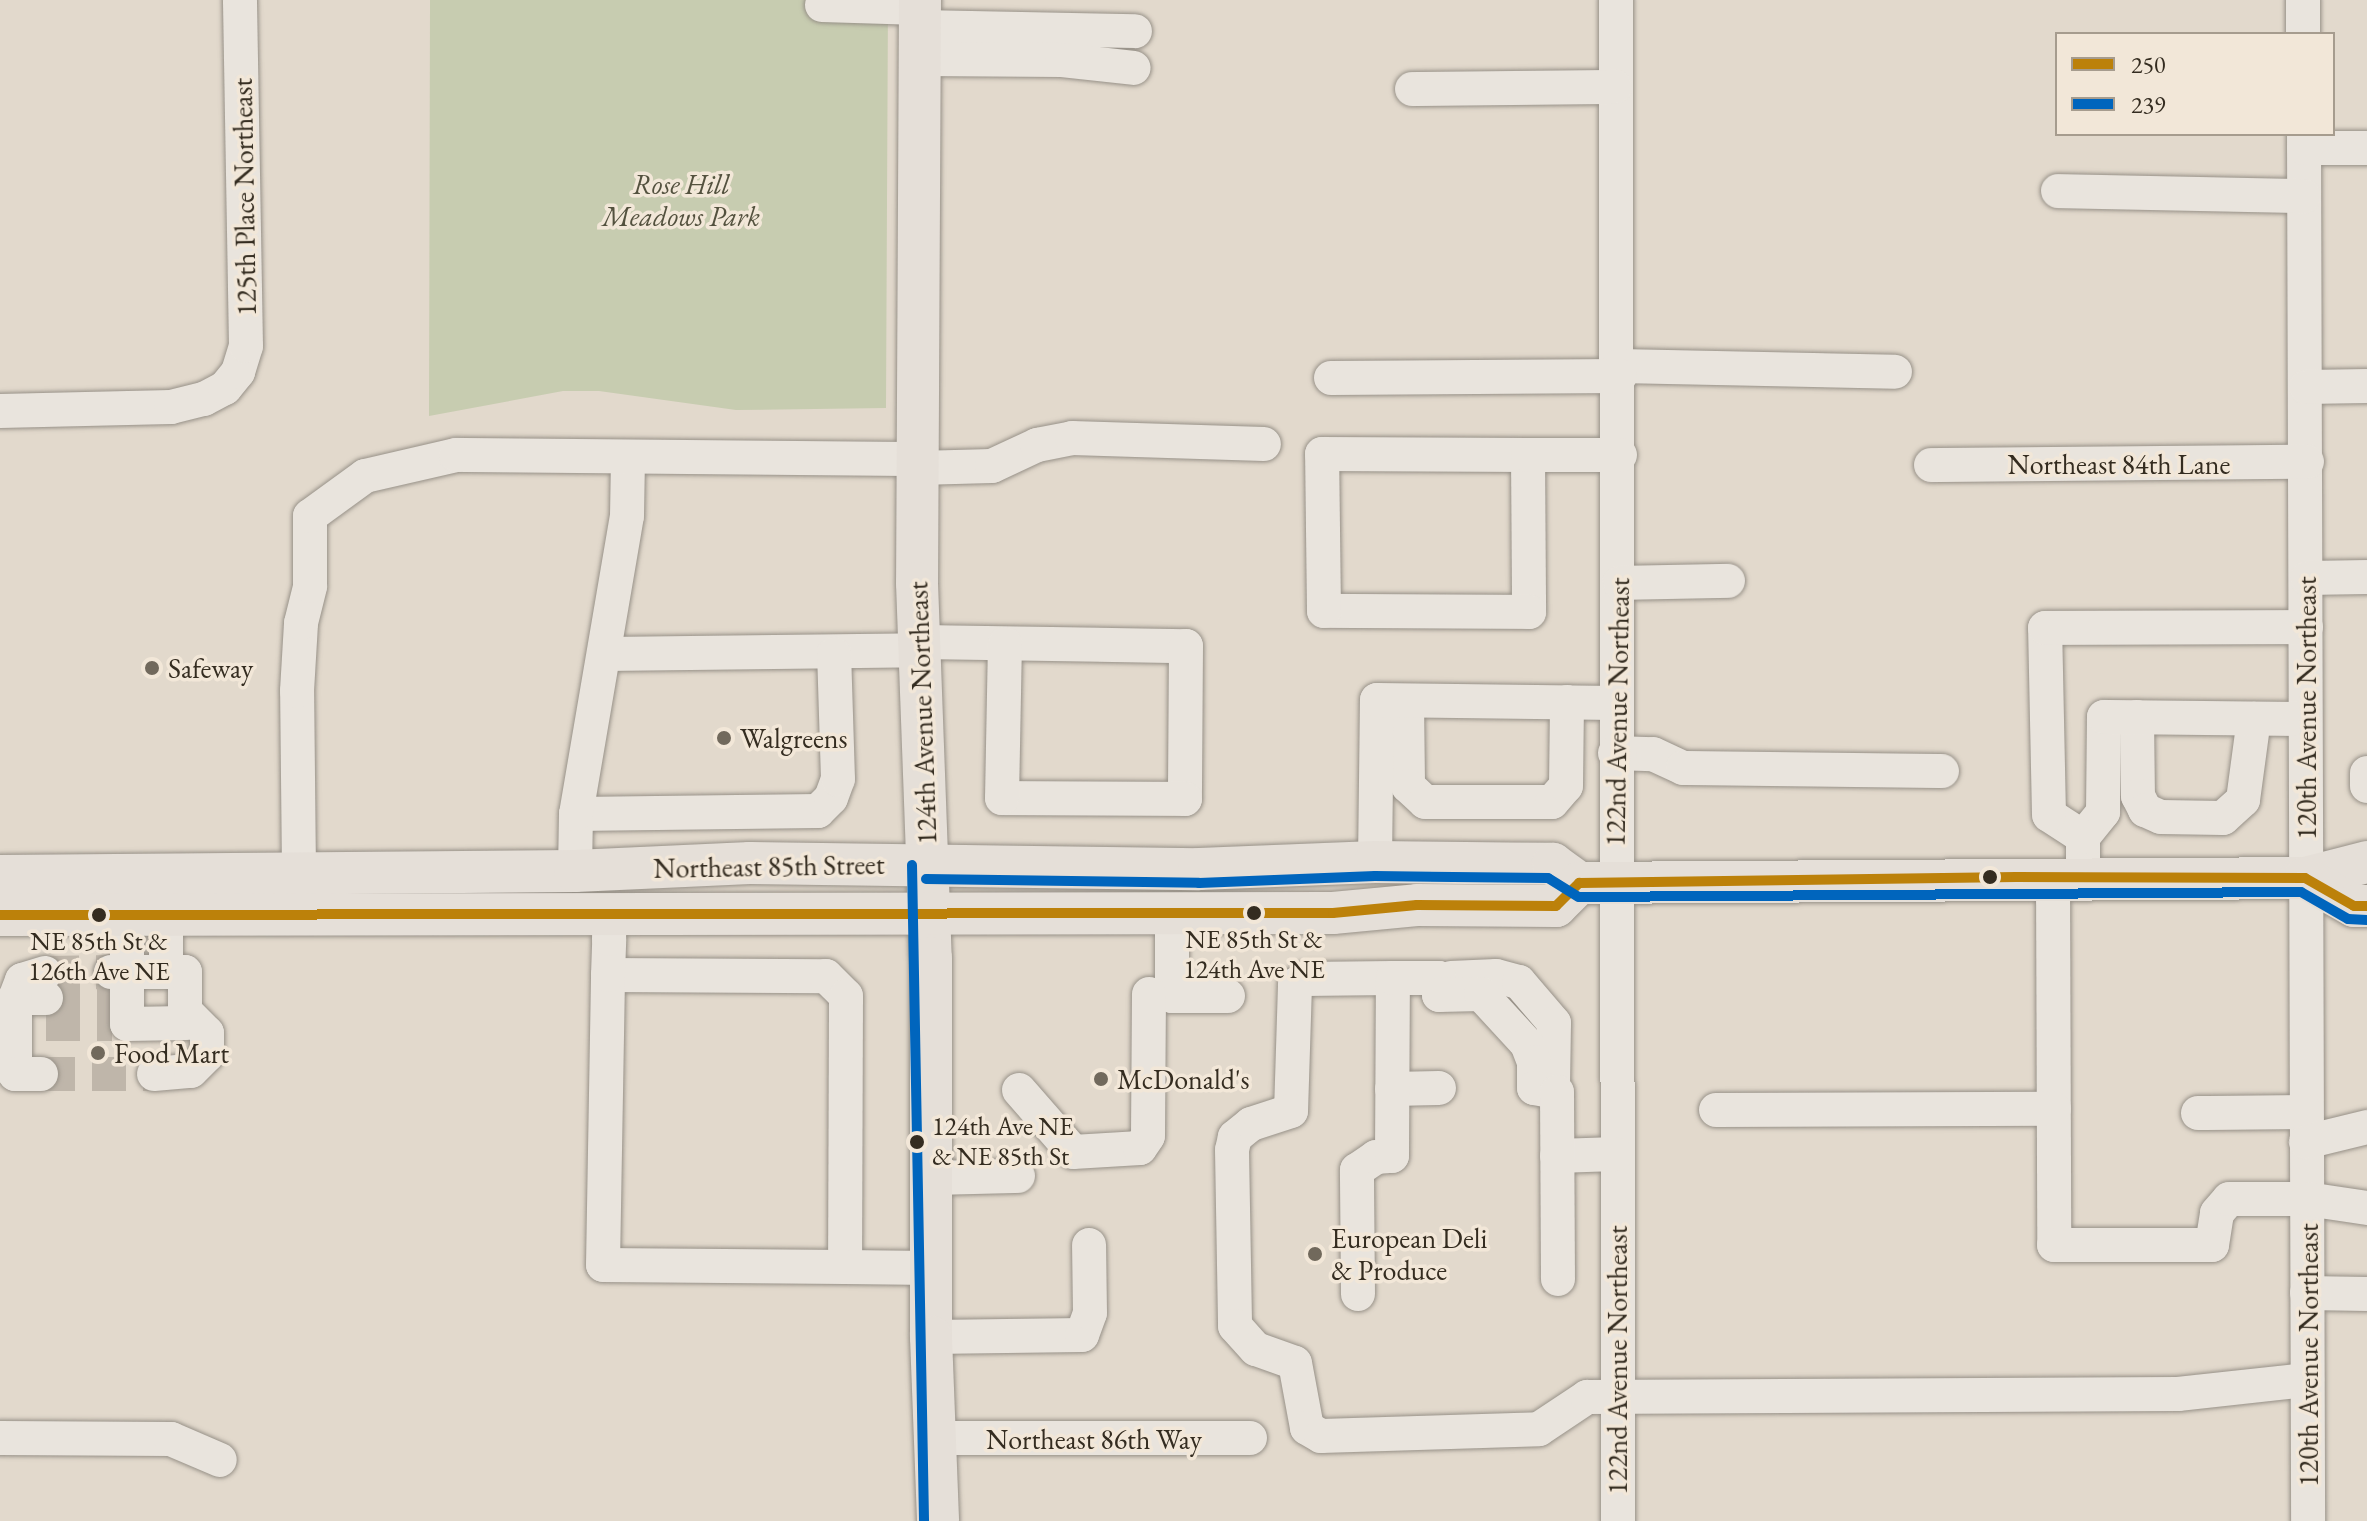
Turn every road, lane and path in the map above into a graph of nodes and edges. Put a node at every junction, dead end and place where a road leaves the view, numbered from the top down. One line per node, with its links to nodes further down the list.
1 (240, 0): 20 (street, 125th Place Northeast)
2 (1616, 0): 9 (street, 122nd Avenue Northeast)
3 (2303, 0): 7 (street)
4 (822, 5): 5 (street)
5 (920, 23): 6 (street); 8 (street); 26 (main road, 124th Avenue Northeast)
6 (1135, 31)
7 (2303, 32)
8 (1134, 68)
9 (1615, 87): 10 (street); 15 (street, 122nd Avenue Northeast)
10 (1412, 89)
11 (2304, 141): 12 (street); 14 (street, 120th Avenue Northeast)
12 (2367, 148)
13 (2058, 191): 14 (street)
14 (2304, 196): 19 (street, 120th Avenue Northeast)
15 (1620, 371): 16 (street); 17 (street); 23 (street, 122nd Avenue Northeast)
16 (1895, 372)
17 (1331, 378)
18 (2367, 386): 19 (street)
19 (2306, 387): 25 (street, 120th Avenue Northeast)
20 (0, 411)
21 (1264, 444): 26 (street)
22 (1528, 455): 22 (street); 23 (street)
23 (1620, 455): 31 (street, 122nd Avenue Northeast)
24 (628, 459): 26 (street); 35 (street); 53 (street)
25 (2307, 462): 27 (street, Northeast 84th Lane); 29 (street, 120th Avenue Northeast)
26 (918, 463): 34 (main road, 124th Avenue Northeast)
27 (1931, 465)
28 (2367, 577): 29 (street)
29 (2307, 578): 32 (street, 120th Avenue Northeast)
30 (1728, 581): 31 (street)
31 (1620, 583): 39 (street, 122nd Avenue Northeast)
32 (2306, 627): 42 (street, 120th Avenue Northeast); 50 (street)
33 (1005, 644): 33 (street); 34 (street)
34 (921, 646): 36 (street); 51 (main road, 124th Avenue Northeast)
35 (606, 654): 36 (street); 47 (street)
36 (834, 654): 47 (street)
37 (1407, 701): 38 (street); 38 (street); 48 (street)
38 (1567, 702): 39 (street)
39 (1615, 703): 43 (street, 122nd Avenue Northeast)
40 (2137, 717): 41 (street); 41 (street); 50 (street)
41 (2254, 719): 42 (street)
42 (2305, 719): 55 (street, 120th Avenue Northeast)
43 (1615, 753): 44 (street); 56 (street, 122nd Avenue Northeast)
44 (1942, 771)
45 (2367, 773): 46 (street)
46 (2367, 786)
47 (576, 814): 52 (street)
48 (1375, 862): 51 (main road, Northeast 85th Street); 56 (main road, Northeast 85th Street)
49 (2367, 862): 55 (main road)
50 (2073, 864): 55 (main road); 56 (main road); 78 (street)
51 (926, 865): 52 (main road, Northeast 85th Street); 62 (main road, 124th Avenue Northeast)
52 (557, 871): 53 (main road, Northeast 85th Street); 63 (main road)
53 (299, 872): 54 (main road, Northeast 85th Street); 64 (main road)
54 (0, 876)
55 (2305, 878): 57 (main road); 58 (main road); 81 (street, 120th Avenue Northeast)
56 (1597, 883): 59 (main road, Northeast 85th Street); 83 (street, 122nd Avenue Northeast)
57 (2367, 885)
58 (2367, 906)
59 (1172, 912): 62 (main road, Northeast 85th Street); 69 (street)
60 (0, 915): 64 (main road, Northeast 85th Street)
61 (610, 915): 62 (main road, Northeast 85th Street); 63 (main road, Northeast 85th Street); 66 (street)
62 (929, 915): 86 (main road, 124th Avenue Northeast)
63 (407, 917): 64 (main road, Northeast 85th Street)
64 (147, 918): 65 (street); 70 (street)
65 (166, 972): 70 (street); 72 (street)
66 (608, 975): 90 (street); 90 (street)
67 (1393, 978): 76 (street); 84 (street); 98 (street)
68 (1149, 994): 77 (street)
69 (1228, 996)
70 (119, 998): 72 (street)
71 (33, 1003): 73 (street)
72 (185, 1011): 74 (street)
73 (18, 1066)
74 (154, 1074)
75 (1439, 1088): 76 (street)
76 (1392, 1089): 94 (street)
77 (1019, 1090)
78 (2054, 1109): 79 (street); 87 (street)
79 (1716, 1110)
80 (2198, 1113): 81 (street)
81 (2306, 1127): 82 (street); 87 (street, 120th Avenue Northeast)
82 (2367, 1127)
83 (1616, 1154): 84 (street); 98 (street, 122nd Avenue Northeast)
84 (1557, 1156): 92 (street)
85 (1018, 1176): 86 (street)
86 (930, 1178): 91 (main road, 124th Avenue Northeast)
87 (2307, 1199): 88 (street); 93 (street, 120th Avenue Northeast)
88 (2367, 1208)
89 (1089, 1245): 96 (street)
90 (845, 1267): 91 (street)
91 (931, 1268): 96 (main road, 124th Avenue Northeast)
92 (1558, 1279)
93 (2307, 1293): 95 (street); 97 (street, 120th Avenue Northeast)
94 (1358, 1294)
95 (2367, 1294)
96 (931, 1337): 100 (main road, 124th Avenue Northeast)
97 (2307, 1380): 98 (street); 105 (street, 120th Avenue Northeast)
98 (1617, 1397): 104 (street, 122nd Avenue Northeast)
99 (0, 1438): 102 (street)
100 (938, 1438): 101 (street, Northeast 86th Way); 103 (main road, 124th Avenue Northeast)
101 (1250, 1438)
102 (220, 1460)
103 (938, 1521)
104 (1618, 1521)
105 (2308, 1521)

